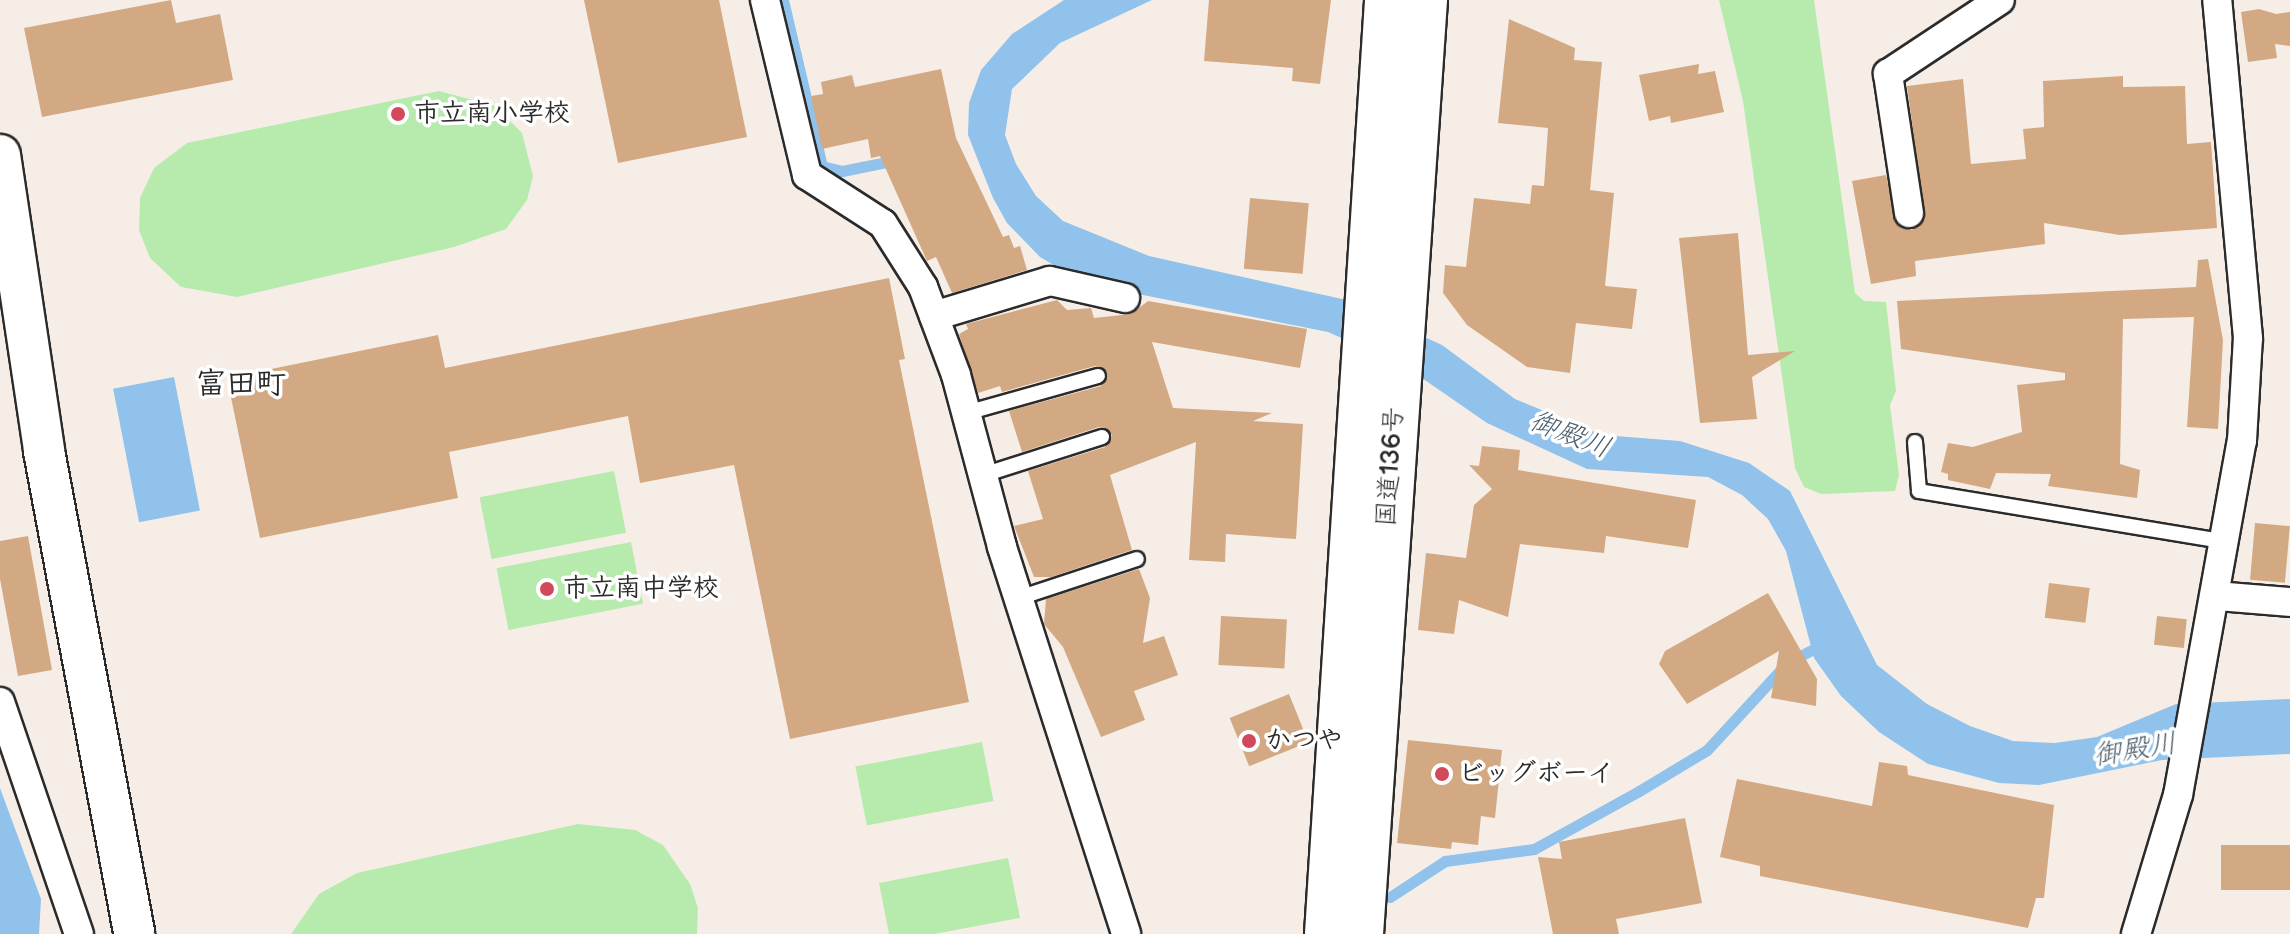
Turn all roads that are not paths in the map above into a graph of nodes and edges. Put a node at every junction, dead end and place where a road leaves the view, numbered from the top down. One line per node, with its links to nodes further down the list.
1 (765, 0): 10 (street)
2 (1387, 0): 9 (highway, 国道136号)
3 (1425, 0): 9 (highway, 国道136号)
4 (2000, 0): 7 (street)
5 (2217, 0): 17 (street)
6 (0, 155): 24 (street)
7 (1909, 213)
8 (1125, 298): 10 (street)
9 (1384, 313): 11 (highway, 国道136号)
10 (934, 316): 13 (street)
11 (1380, 361): 26 (highway, 国道136号); 27 (highway, 国道136号)
12 (1098, 376): 13 (lane)
13 (966, 413): 16 (street)
14 (1102, 437): 16 (lane)
15 (1915, 442): 17 (lane)
16 (983, 475): 20 (street)
17 (2226, 542): 19 (street)
18 (1137, 559): 20 (lane)
19 (2217, 596): 21 (street); 28 (street)
20 (1019, 598): 25 (street)
21 (2290, 602)
22 (0, 702): 23 (street)
23 (79, 934)
24 (134, 934)
25 (1126, 934)
26 (1327, 934)
27 (1361, 934)
28 (2136, 934)

